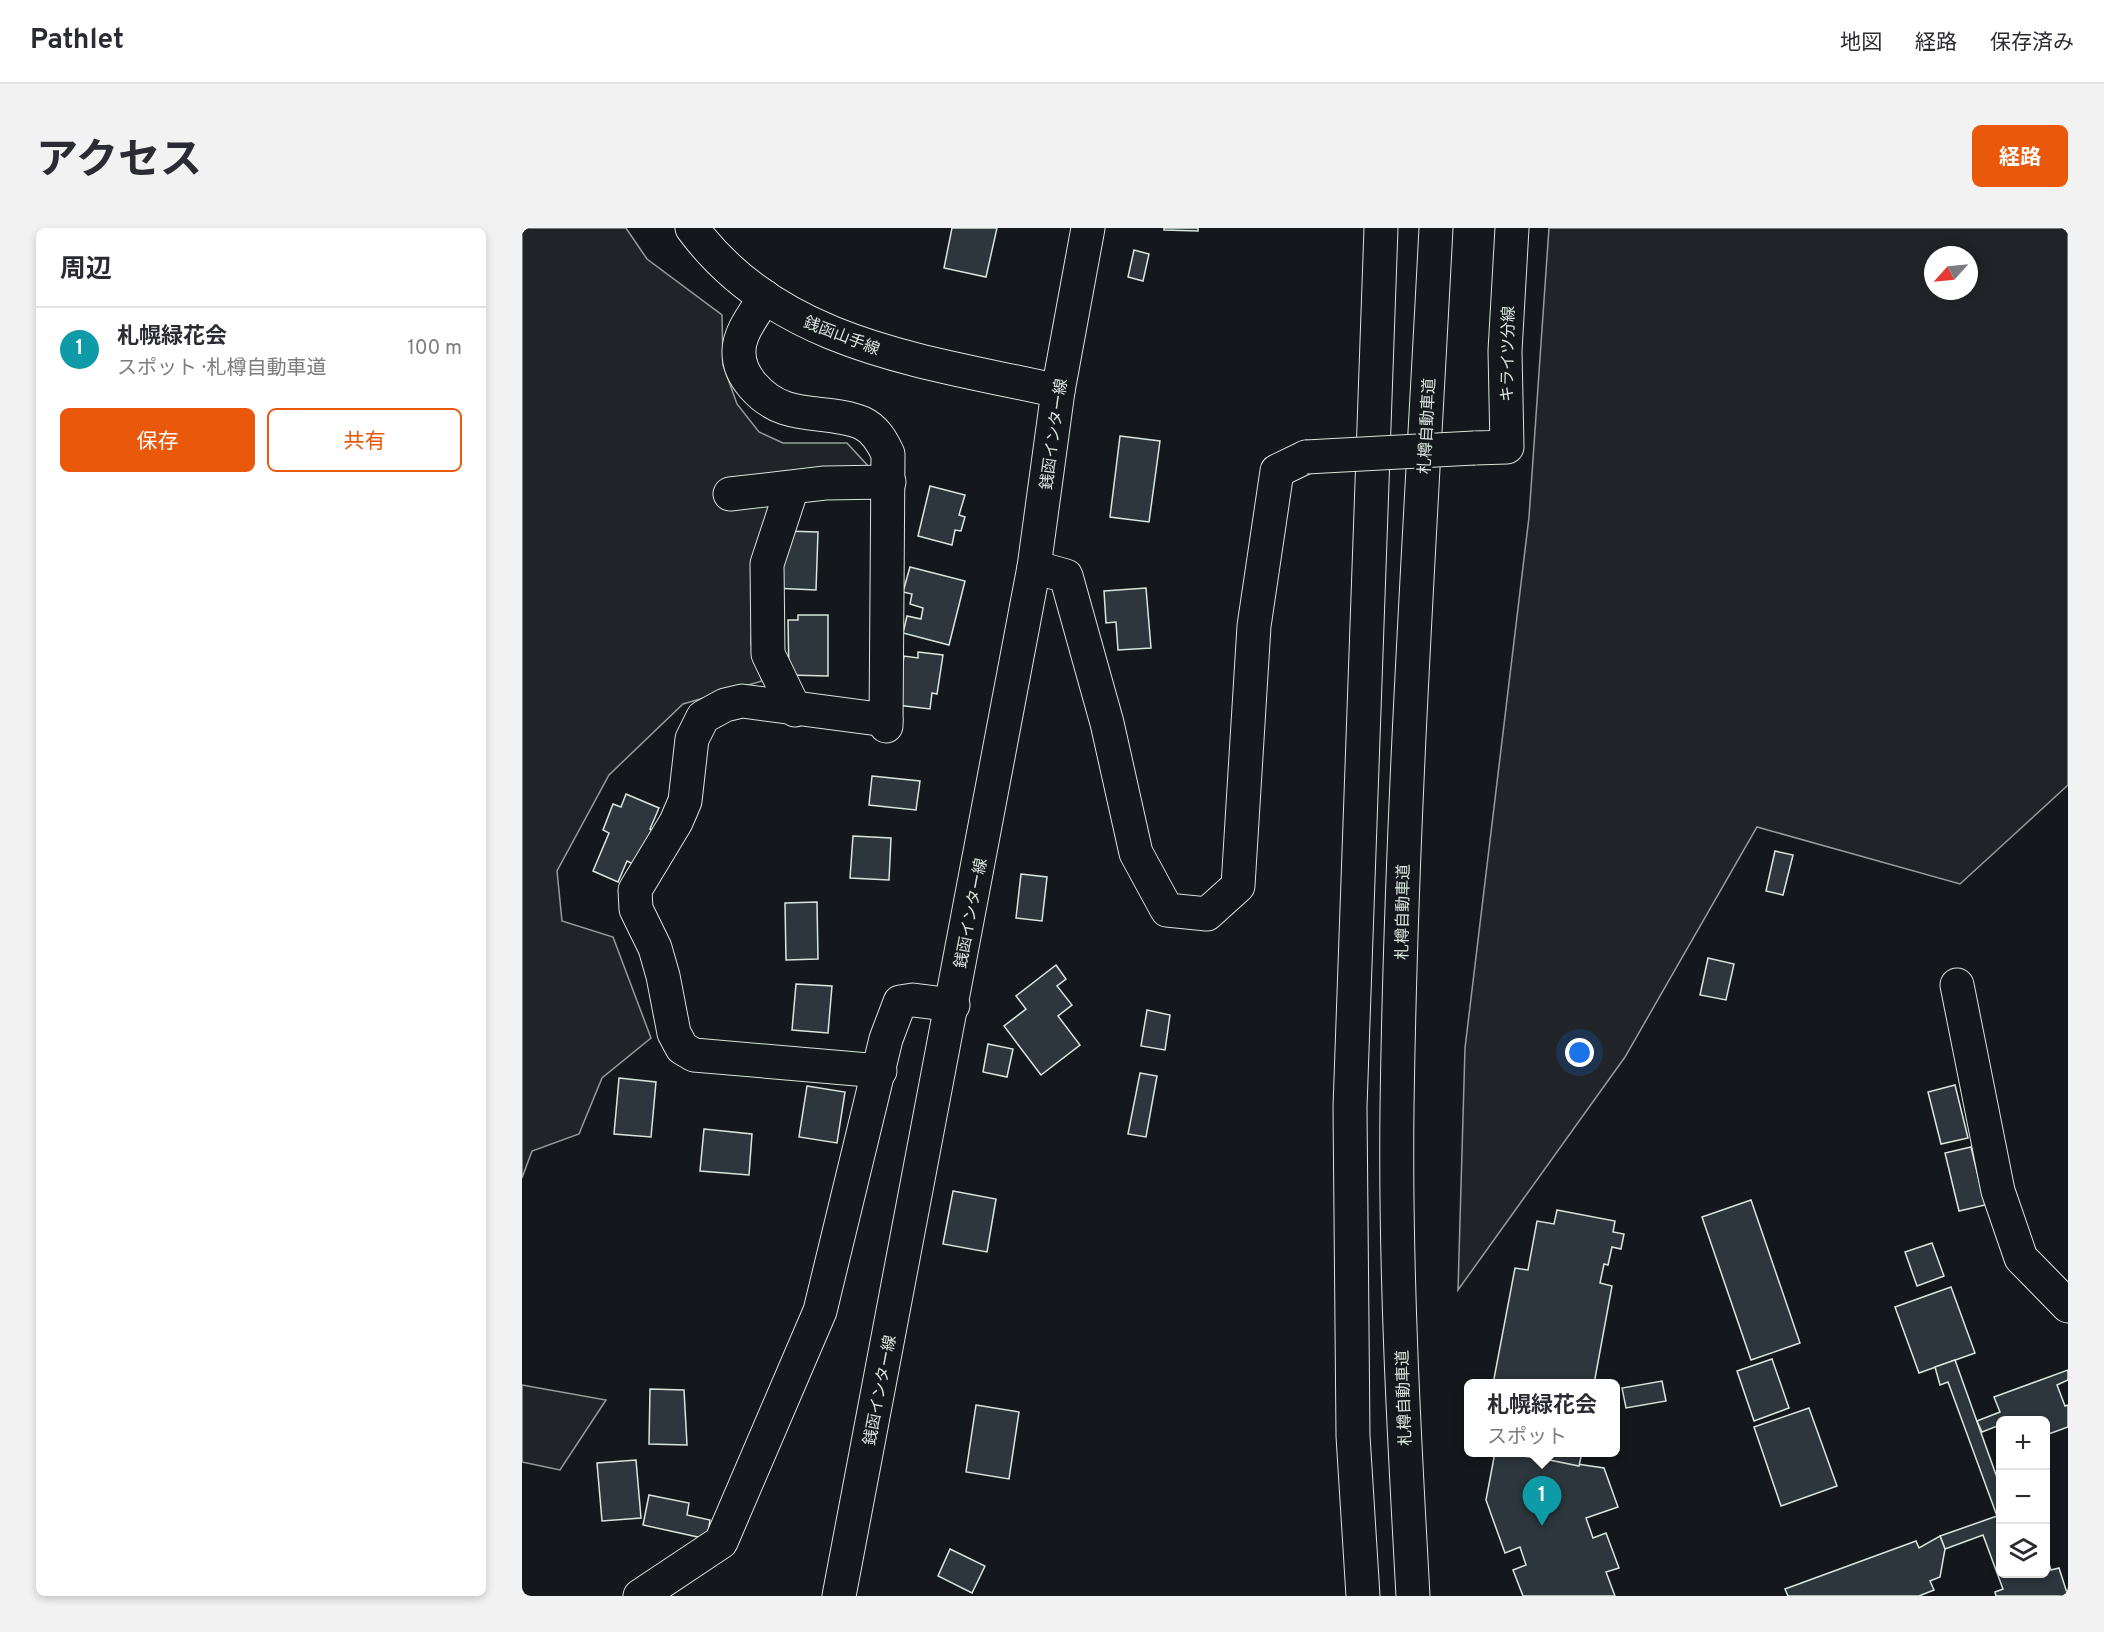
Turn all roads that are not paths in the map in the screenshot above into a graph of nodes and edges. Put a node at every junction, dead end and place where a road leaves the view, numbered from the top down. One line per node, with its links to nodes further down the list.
1 (692, 228): 7 (main road, 銭函山手線)
2 (1088, 228): 8 (main road, 銭函インター線)
3 (1364, 228): 9 (main road)
4 (1381, 228): 9 (main road)
5 (1436, 228): 22 (main road, 札樽自動車道)
6 (1512, 228): 13 (main road, キライツ分線, bridge)
7 (765, 297): 8 (main road, 銭函山手線); 10 (main road)
8 (1058, 391): 13 (main road, 銭函インター線)
9 (1377, 397): 21 (main road)
10 (889, 482): 11 (main road); 14 (main road)
11 (792, 488): 12 (main road); 14 (main road)
12 (730, 494)
13 (1034, 567): 16 (main road, 銭函インター線)
14 (795, 710): 17 (main road)
15 (1957, 985): 18 (main road)
16 (953, 1005): 17 (main road); 20 (main road, 銭函インター線)
17 (880, 1071): 19 (main road)
18 (2068, 1306)
19 (640, 1596)
20 (839, 1596)
21 (1363, 1596)
22 (1413, 1596)

